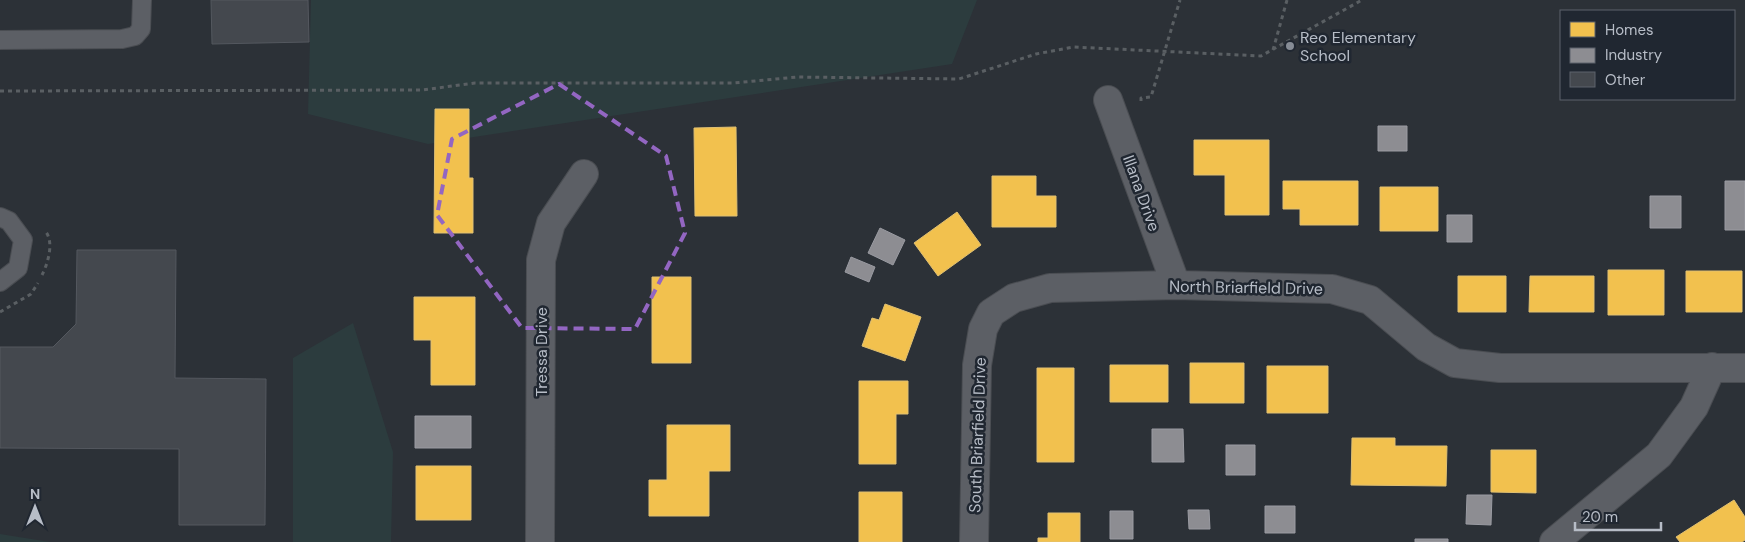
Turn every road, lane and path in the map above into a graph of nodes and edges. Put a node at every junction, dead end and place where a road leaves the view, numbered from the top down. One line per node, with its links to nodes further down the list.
1 (142, 0): 5 (lane)
2 (1180, 0): 7 (path)
3 (1287, 0): 6 (path)
4 (1362, 0): 6 (path)
5 (0, 40)
6 (1273, 50): 7 (path)
7 (1164, 52): 8 (path); 10 (path)
8 (0, 91)
9 (1108, 100): 14 (street, Illana Drive)
10 (1140, 105)
11 (584, 174): 18 (street, Tressa Drive)
12 (0, 217): 13 (lane)
13 (0, 282)
14 (1176, 285): 15 (street, North Briarfield Drive); 16 (street, North Briarfield Drive)
15 (983, 329): 19 (street, South Briarfield Drive)
16 (1712, 368): 17 (street, North Briarfield Drive); 20 (street)
17 (1745, 368)
18 (540, 542)
19 (974, 542)
20 (1554, 542)

